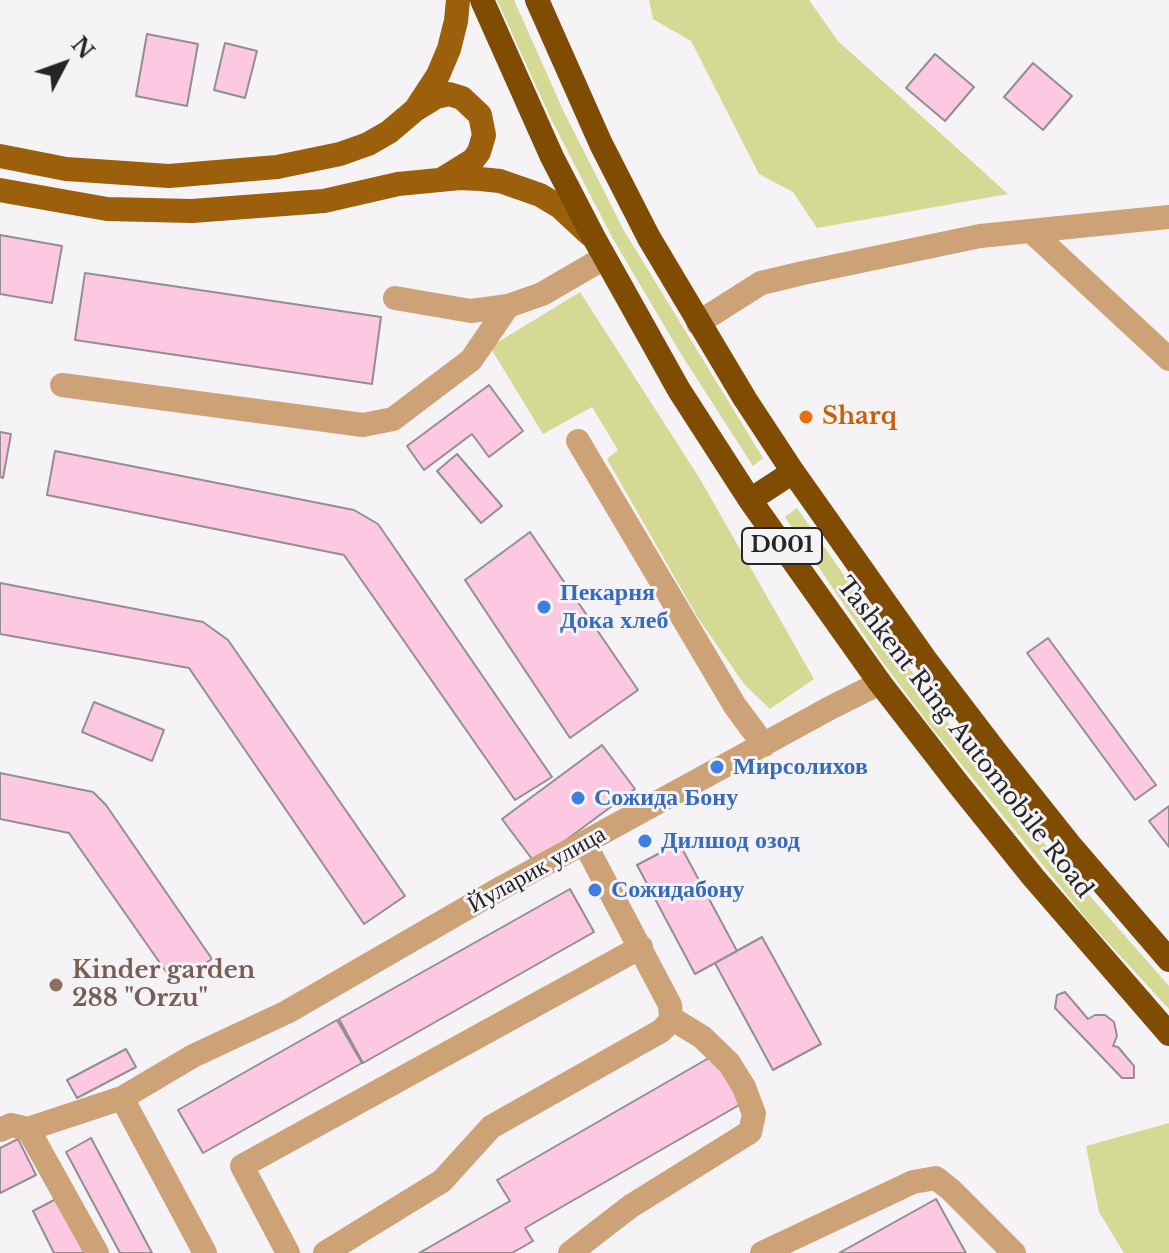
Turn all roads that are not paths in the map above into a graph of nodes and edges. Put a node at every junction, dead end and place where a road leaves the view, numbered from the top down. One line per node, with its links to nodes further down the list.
1 (458, 0): 4 (main road)
2 (482, 0): 10 (highway, Tashkent Ring Automobile Road / D001)
3 (537, 0): 13 (highway, Tashkent Ring Automobile Road / D001)
4 (415, 110): 5 (main road); 6 (main road)
5 (0, 156)
6 (442, 179): 7 (main road); 10 (main road)
7 (0, 190)
8 (1169, 217): 9 (street)
9 (1031, 231): 13 (street); 14 (street)
10 (599, 248): 12 (street); 18 (highway, Tashkent Ring Automobile Road / D001)
11 (395, 298): 12 (street)
12 (508, 306): 15 (street)
13 (698, 323): 17 (highway, Tashkent Ring Automobile Road / D001)
14 (1169, 359)
15 (62, 385)
16 (578, 441): 20 (street)
17 (793, 472): 18 (highway); 23 (highway, Tashkent Ring Automobile Road / D001)
18 (750, 500): 19 (highway, Tashkent Ring Automobile Road / D001)
19 (880, 683): 20 (street, Йуларик улица); 25 (highway, Tashkent Ring Automobile Road / D001)
20 (764, 745): 21 (street, Йуларик улица)
21 (585, 844): 22 (street); 26 (street, Йуларик улица)
22 (641, 947): 24 (street); 31 (street)
23 (1169, 960)
24 (671, 1018): 32 (street); 33 (street)
25 (1169, 1034)
26 (122, 1098): 27 (street, Йуларик улица); 30 (street)
27 (28, 1129): 28 (street, Йуларик улица); 29 (street)
28 (0, 1130)
29 (97, 1253)
30 (205, 1253)
31 (288, 1253)
32 (325, 1253)
33 (570, 1253)
34 (762, 1253): 35 (street)
35 (1014, 1253)

